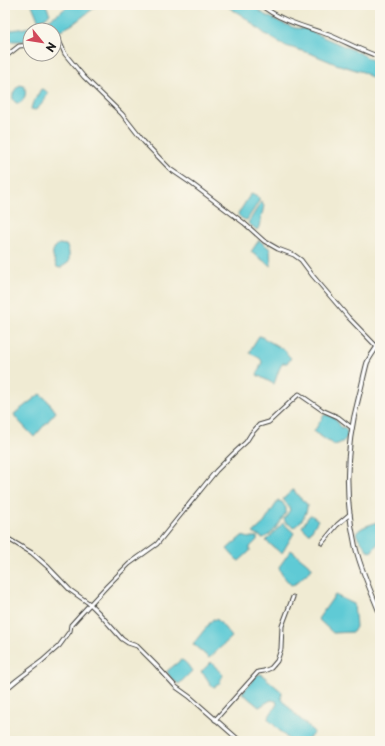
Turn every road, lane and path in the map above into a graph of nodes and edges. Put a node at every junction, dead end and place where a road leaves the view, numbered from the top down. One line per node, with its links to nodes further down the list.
1 (261, 5): 5 (street)
2 (22, 46): 4 (street)
3 (62, 49): 7 (street)
4 (5, 57)
5 (380, 58)
6 (380, 342): 7 (street)
7 (377, 347): 8 (street); 9 (street)
8 (380, 352)
9 (352, 428): 10 (street); 14 (street)
10 (350, 514): 12 (street); 15 (street)
11 (5, 537): 14 (street)
12 (322, 543)
13 (293, 597): 17 (street)
14 (90, 604): 16 (street); 17 (street)
15 (380, 614)
16 (5, 690)
17 (215, 720): 18 (street)
18 (240, 741)

